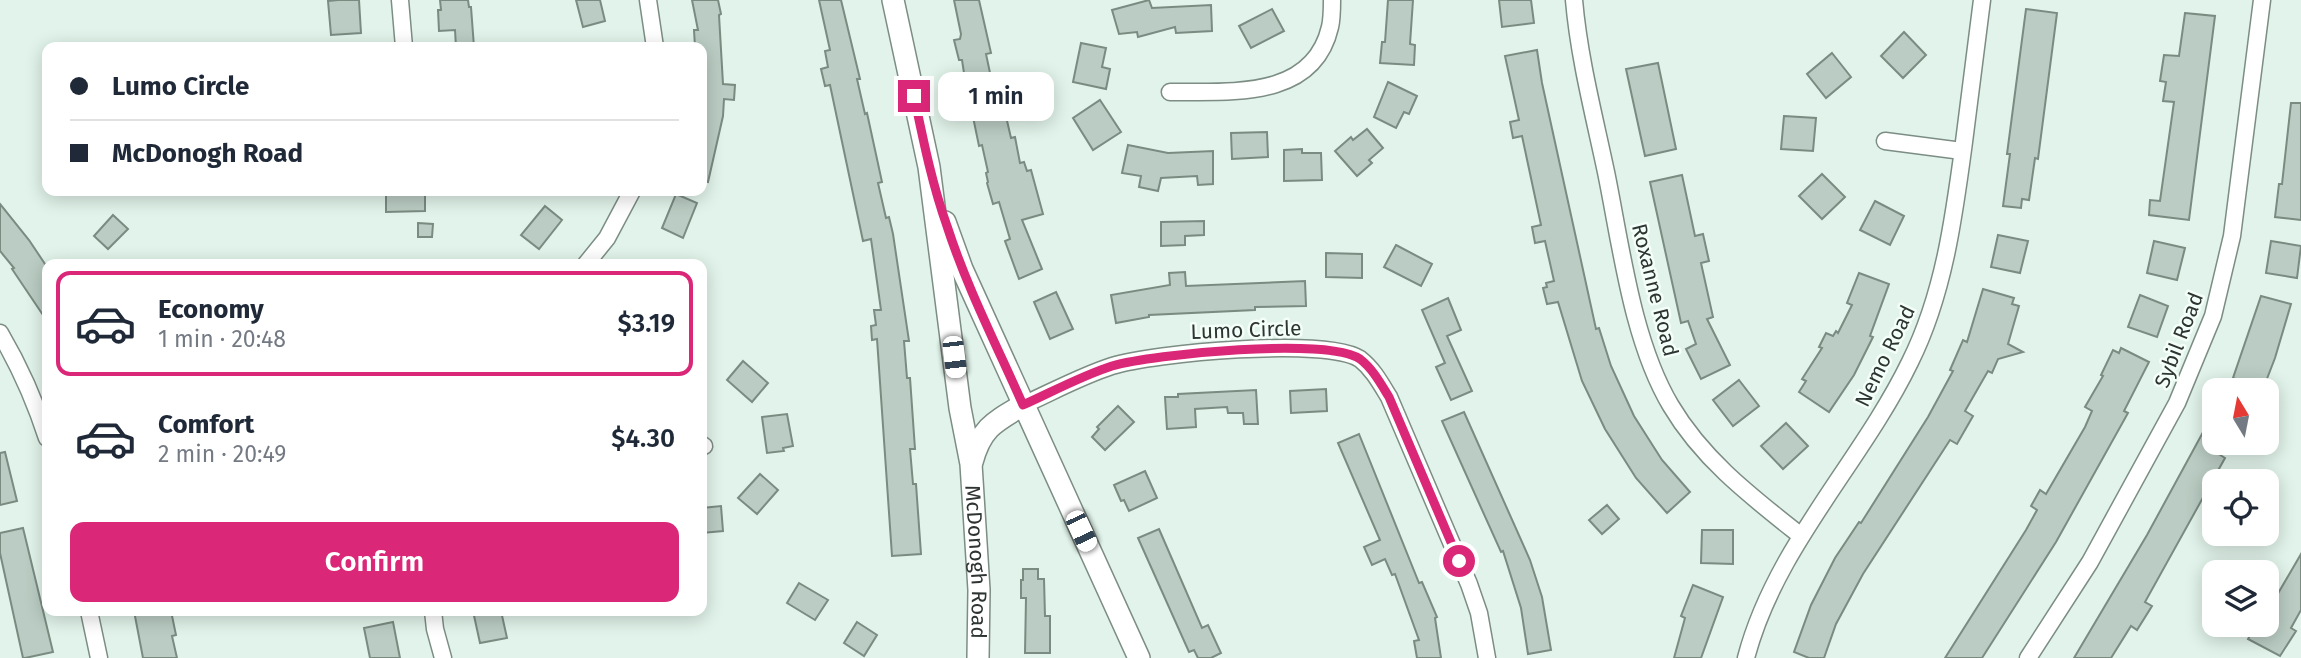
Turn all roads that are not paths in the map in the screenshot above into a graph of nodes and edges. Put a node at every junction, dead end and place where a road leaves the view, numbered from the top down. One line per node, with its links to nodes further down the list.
1 (400, 0): 8 (street)
2 (648, 0): 9 (street)
3 (893, 0): 13 (main road, McDonogh Road)
4 (1332, 0): 10 (street)
5 (1574, 0): 20 (street, Roxanne Road)
6 (1982, 0): 12 (street, Nemo Road)
7 (2262, 0): 29 (street, Sybil Road)
8 (404, 42)
9 (654, 42)
10 (1170, 92)
11 (1885, 141): 12 (street)
12 (1962, 151): 20 (street, Nemo Road)
13 (929, 167): 17 (main road); 19 (main road, McDonogh Road)
14 (629, 196): 15 (street)
15 (590, 259)
16 (0, 333): 18 (street)
17 (1023, 405): 19 (main road, McDonogh Road); 26 (main road); 27 (street, Lumo Circle)
18 (42, 422)
19 (971, 464): 25 (main road, McDonogh Road)
20 (1801, 536): 28 (street, Nemo Road)
21 (90, 616): 23 (street)
22 (434, 616): 24 (street)
23 (99, 658)
24 (443, 658)
25 (978, 658)
26 (1139, 658)
27 (1487, 658)
28 (1746, 658)
29 (2028, 658)

